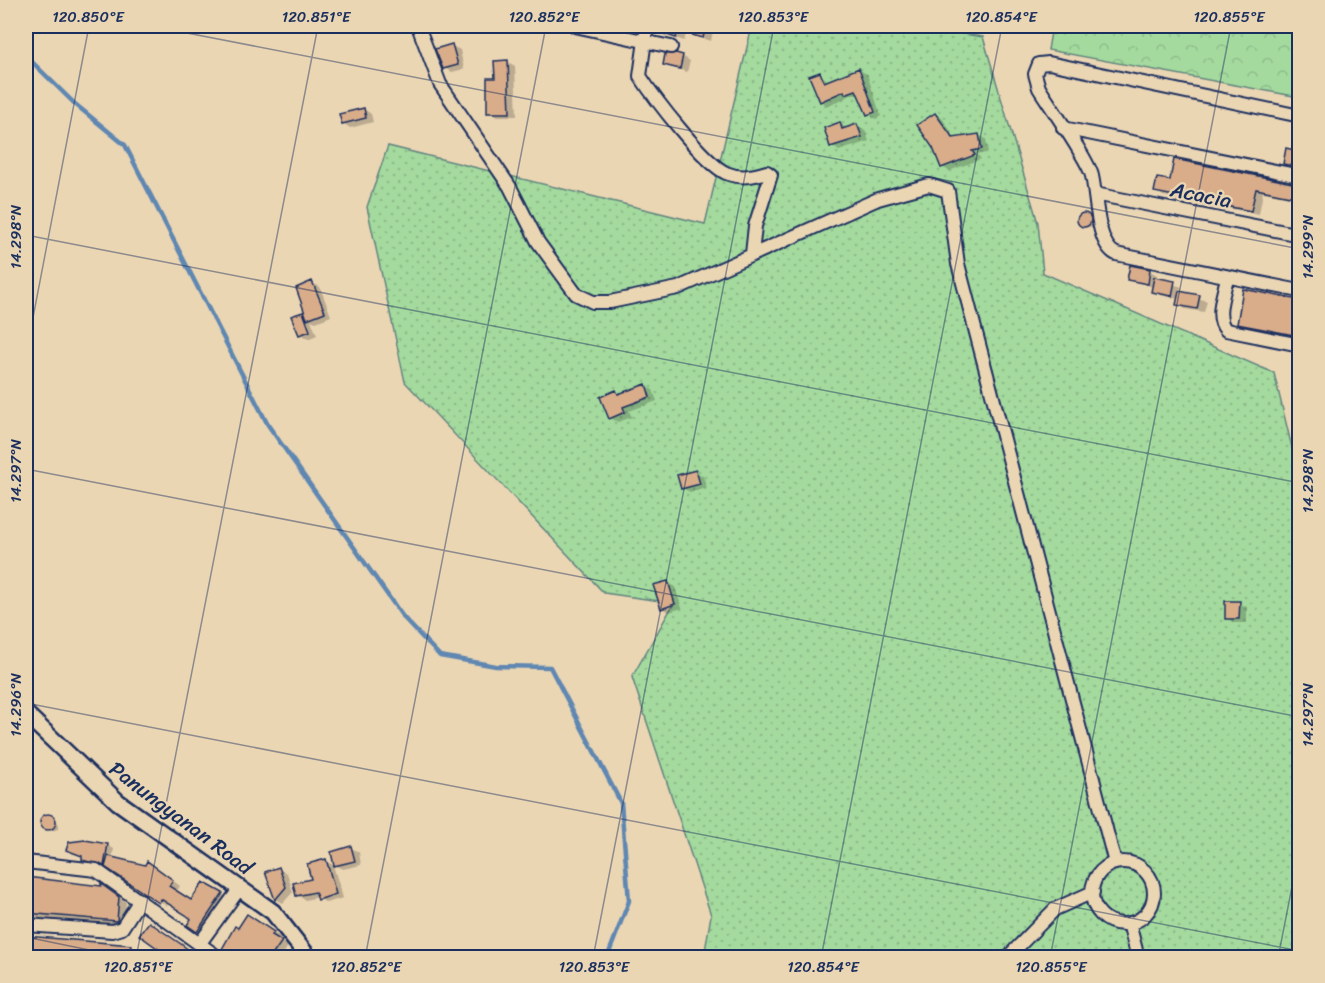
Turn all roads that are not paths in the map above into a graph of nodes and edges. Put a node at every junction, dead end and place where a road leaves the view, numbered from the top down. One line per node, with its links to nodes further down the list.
1 (418, 26): 11 (street)
2 (575, 26): 4 (street)
3 (647, 26): 4 (street)
4 (647, 42): 5 (street); 11 (street)
5 (671, 47)
6 (1299, 116): 7 (street)
7 (1063, 128): 8 (street); 9 (street)
8 (1299, 176)
9 (1095, 194): 10 (street, Acacia); 12 (street)
10 (1299, 235)
11 (752, 254): 17 (street)
12 (1227, 277): 13 (street); 14 (street)
13 (1299, 291)
14 (1299, 345)
15 (26, 714): 18 (street, Panungyanan Road)
16 (26, 862): 20 (street)
17 (1115, 863): 19 (street); 21 (street)
18 (240, 888): 23 (street); 25 (street, Panungyanan Road)
19 (1092, 892): 21 (street); 26 (street)
20 (140, 900): 22 (street); 23 (street)
21 (1129, 923): 27 (street)
22 (26, 925)
23 (200, 943): 24 (street)
24 (219, 957)
25 (309, 957)
26 (1007, 957)
27 (1138, 957)

